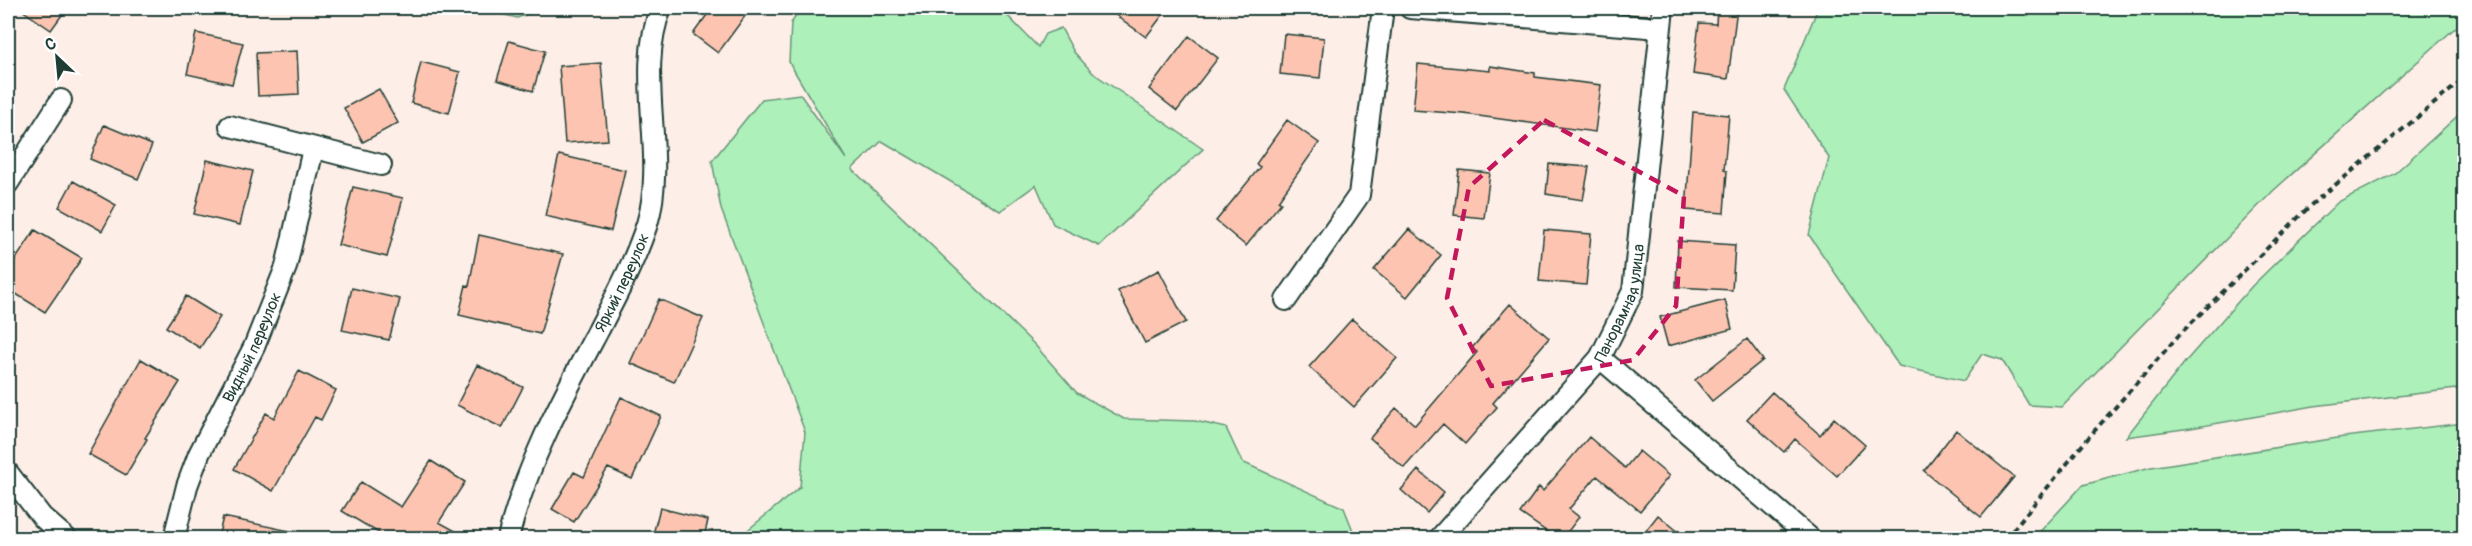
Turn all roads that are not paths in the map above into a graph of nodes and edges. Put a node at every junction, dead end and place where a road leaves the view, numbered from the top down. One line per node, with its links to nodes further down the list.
1 (661, 8): 16 (street, Яркий переулок)
2 (1383, 8): 11 (street)
3 (1410, 8): 5 (street)
4 (1663, 8): 5 (street, Панорамная улица)
5 (1660, 28): 12 (street, Панорамная улица)
6 (61, 100): 10 (street)
7 (230, 126): 8 (street)
8 (313, 149): 9 (street); 15 (street, Видный переулок)
9 (381, 165)
10 (8, 183)
11 (1286, 300)
12 (1600, 358): 17 (street, Панорамная улица); 18 (street)
13 (8, 473): 14 (street)
14 (66, 538)
15 (174, 538)
16 (508, 538)
17 (1440, 538)
18 (1810, 538)

